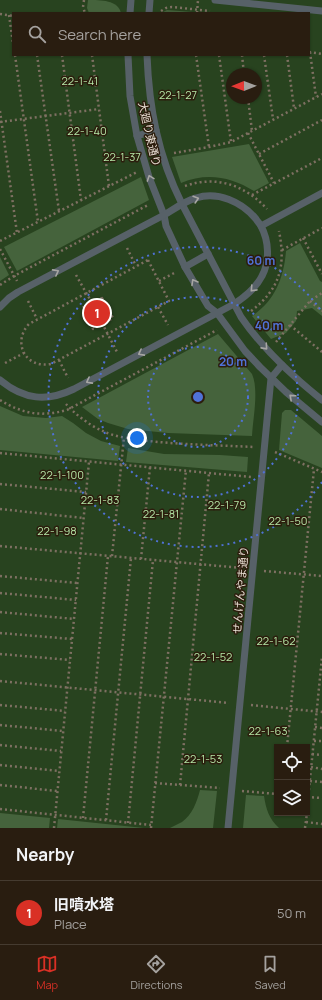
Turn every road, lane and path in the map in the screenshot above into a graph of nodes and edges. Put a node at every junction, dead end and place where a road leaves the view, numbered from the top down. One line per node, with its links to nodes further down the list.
1 (84, 0): 9 (path)
2 (131, 0): 10 (lane)
3 (150, 0): 11 (lane)
4 (198, 0): 6 (path)
5 (215, 0): 8 (lane)
6 (197, 11): 7 (path); 12 (path)
7 (211, 11)
8 (322, 11)
9 (85, 12)
10 (130, 12)
11 (149, 12)
12 (160, 12)
13 (0, 14): 14 (path)
14 (9, 15): 15 (path); 16 (path)
15 (12, 16)
16 (12, 36)
17 (310, 52): 18 (path)
18 (322, 54)
19 (15, 56): 40 (path)
20 (37, 56): 39 (path)
21 (62, 56): 38 (path)
22 (92, 56): 36 (path)
23 (128, 56): 47 (lane, 大廻り東通り)
24 (147, 56): 44 (lane, 大廻り東通り)
25 (196, 56): 49 (path)
26 (219, 56): 48 (path)
27 (242, 56): 31 (path)
28 (264, 56): 41 (path)
29 (287, 56): 35 (path)
30 (310, 56): 33 (path)
31 (243, 68)
32 (322, 94): 33 (path)
33 (316, 97): 35 (path)
34 (249, 104): 45 (path)
35 (294, 108): 41 (path)
36 (99, 109): 38 (path); 55 (path)
37 (0, 111): 43 (path)
38 (70, 113): 39 (path); 59 (path)
39 (46, 116): 40 (path); 63 (path)
40 (24, 119): 43 (path); 65 (path)
41 (274, 119): 45 (path)
42 (322, 120): 51 (path)
43 (1, 122): 71 (path)
44 (156, 130): 47 (lane); 61 (lane, 大廻り東通り)
45 (252, 131): 46 (path)
46 (248, 133): 48 (path); 51 (path)
47 (137, 136): 64 (lane, 大廻り東通り, one-way to 47)
48 (231, 142): 49 (path)
49 (209, 147): 50 (path)
50 (171, 154)
51 (259, 154): 54 (path)
52 (322, 158): 54 (path)
53 (140, 170): 55 (path)
54 (274, 183): 58 (path)
55 (110, 186): 59 (path)
56 (181, 188): 58 (path)
57 (322, 193): 67 (lane)
58 (252, 195): 62 (path)
59 (81, 200): 63 (path)
60 (152, 202): 66 (path)
61 (182, 204): 64 (lane); 67 (lane, one-way to 67); 79 (lane, 大廻り東通り)
62 (267, 209)
63 (59, 211): 65 (path)
64 (164, 215): 82 (lane, 大廻り東通り); 90 (lane, one-way to 64)
65 (38, 222): 71 (path)
66 (113, 223): 68 (path); 76 (path)
67 (261, 226): 96 (lane, one-way to 96)
68 (115, 227)
69 (322, 228): 72 (path)
70 (279, 231): 77 (path)
71 (17, 233): 73 (path)
72 (304, 238): 77 (path); 83 (path)
73 (0, 241)
74 (0, 248): 87 (path)
75 (127, 248): 80 (path)
76 (63, 250): 78 (path); 87 (path)
77 (282, 250): 101 (path)
78 (65, 254)
79 (208, 254): 82 (lane); 96 (lane, 大廻り東通り)
80 (136, 266): 88 (path); 91 (path)
81 (322, 266): 83 (path)
82 (185, 267): 100 (lane, 大廻り東通り, one-way to 82)
83 (319, 268): 85 (path)
84 (176, 271): 88 (path)
85 (322, 274)
86 (76, 275): 91 (path)
87 (14, 276): 89 (path); 90 (path)
88 (159, 281): 98 (path)
89 (0, 285)
90 (22, 290): 97 (lane)
91 (86, 293): 95 (path); 102 (path)
92 (322, 293): 94 (path)
93 (28, 301): 102 (path)
94 (310, 301): 99 (path); 105 (path)
95 (92, 303): 103 (path); 103 (path)
96 (234, 304): 100 (lane); 114 (lane, 大廻り東通り, one-way to 114)
97 (0, 307)
98 (158, 307): 104 (path); 107 (path)
99 (322, 311)
100 (216, 313): 118 (lane, 大廻り東通り); 120 (lane, one-way to 120)
101 (249, 313)
102 (37, 319): 111 (path)
103 (102, 323): 107 (path)
104 (168, 325)
105 (290, 325): 108 (path); 110 (path)
106 (219, 329): 116 (path)
107 (108, 334): 109 (path); 112 (path)
108 (274, 345)
109 (117, 352)
110 (322, 352)
111 (24, 353): 112 (path); 113 (path)
112 (59, 360): 117 (path)
113 (5, 363)
114 (282, 365): 118 (lane); 122 (lane, 大廻り東通り)
115 (128, 373): 116 (path)
116 (130, 377): 123 (path)
117 (68, 378)
118 (271, 378): 125 (lane, 大廻り東通り, one-way to 118); 130 (lane, せんげんやま通り)
119 (0, 380): 120 (lane)
120 (57, 396): 126 (path)
121 (80, 399): 123 (path)
122 (322, 400)
123 (82, 403): 124 (path)
124 (77, 405)
125 (322, 422)
126 (124, 437): 129 (path); 134 (path)
127 (255, 440): 129 (path)
128 (276, 445): 136 (path)
129 (254, 447): 130 (path); 132 (path)
130 (264, 448): 207 (lane, せんげんやま通り)
131 (0, 453): 133 (path)
132 (254, 454)
133 (89, 462): 134 (path); 142 (path)
134 (122, 465): 135 (path); 147 (path)
135 (150, 467): 137 (path); 149 (path)
136 (314, 469): 138 (path); 154 (path)
137 (186, 470): 139 (path); 152 (path)
138 (322, 472)
139 (209, 473): 141 (path); 153 (path)
140 (0, 484): 142 (path)
141 (251, 484)
142 (86, 492): 144 (path)
143 (0, 509): 144 (path)
144 (84, 518): 146 (path)
145 (0, 546): 146 (path)
146 (80, 553): 147 (path); 158 (path)
147 (110, 556): 148 (path); 172 (path)
148 (131, 558): 149 (path); 173 (path)
149 (141, 559): 150 (path)
150 (153, 560): 152 (path); 174 (path)
151 (243, 561): 153 (path)
152 (177, 562): 153 (path); 175 (path)
153 (201, 564): 178 (path)
154 (304, 574): 156 (path); 157 (path); 182 (path)
155 (0, 576): 158 (path)
156 (322, 576)
157 (263, 578)
158 (77, 583): 160 (path)
159 (0, 593): 160 (path)
160 (76, 600): 162 (path)
161 (0, 612): 162 (path)
162 (74, 619): 164 (path)
163 (0, 632): 164 (path)
164 (72, 639): 167 (path)
165 (0, 654): 167 (path)
166 (322, 657): 168 (path)
167 (70, 660): 171 (path)
168 (321, 667): 169 (path)
169 (321, 680): 176 (path)
170 (0, 681): 171 (path)
171 (67, 687): 172 (path); 183 (path)
172 (95, 690): 173 (path); 217 (path)
173 (118, 692): 174 (path); 218 (path)
174 (140, 694): 175 (path); 220 (path)
175 (164, 696): 178 (path); 204 (path)
176 (318, 696): 177 (path); 184 (path)
177 (322, 696)
178 (188, 699): 179 (path); 206 (path)
179 (229, 703)
180 (0, 705): 183 (path)
181 (251, 705): 182 (path)
182 (290, 709): 184 (path); 192 (path)
183 (65, 711): 189 (path)
184 (317, 711): 185 (path); 187 (path)
185 (322, 712)
186 (0, 725): 189 (path)
187 (315, 727): 188 (path); 190 (path)
188 (322, 728)
189 (63, 731): 194 (path)
190 (314, 741): 191 (path); 195 (path)
191 (322, 741)
192 (287, 744)
193 (0, 745): 194 (path)
194 (61, 751): 200 (path)
195 (312, 754): 196 (path); 198 (path)
196 (322, 755)
197 (0, 765): 200 (path)
198 (311, 768): 199 (path); 202 (path)
199 (322, 768)
200 (59, 771): 208 (path)
201 (222, 781): 206 (path)
202 (310, 781): 203 (path)
203 (322, 782)
204 (155, 783): 206 (path); 222 (path)
205 (0, 785): 208 (path)
206 (180, 785)
207 (232, 790): 209 (path); 224 (lane, せんげんやま通り)
208 (57, 791): 215 (path)
209 (243, 791): 210 (path); 212 (path)
210 (274, 794)
211 (310, 797): 213 (path)
212 (242, 798)
213 (322, 798)
214 (0, 809): 215 (path)
215 (55, 815): 217 (path); 223 (path)
216 (307, 816): 219 (path)
217 (83, 818): 218 (path)
218 (106, 820): 220 (path)
219 (306, 822): 221 (path); 225 (path)
220 (128, 823): 222 (path)
221 (322, 824)
222 (151, 827)
223 (54, 828)
224 (228, 828)
225 (305, 828)

